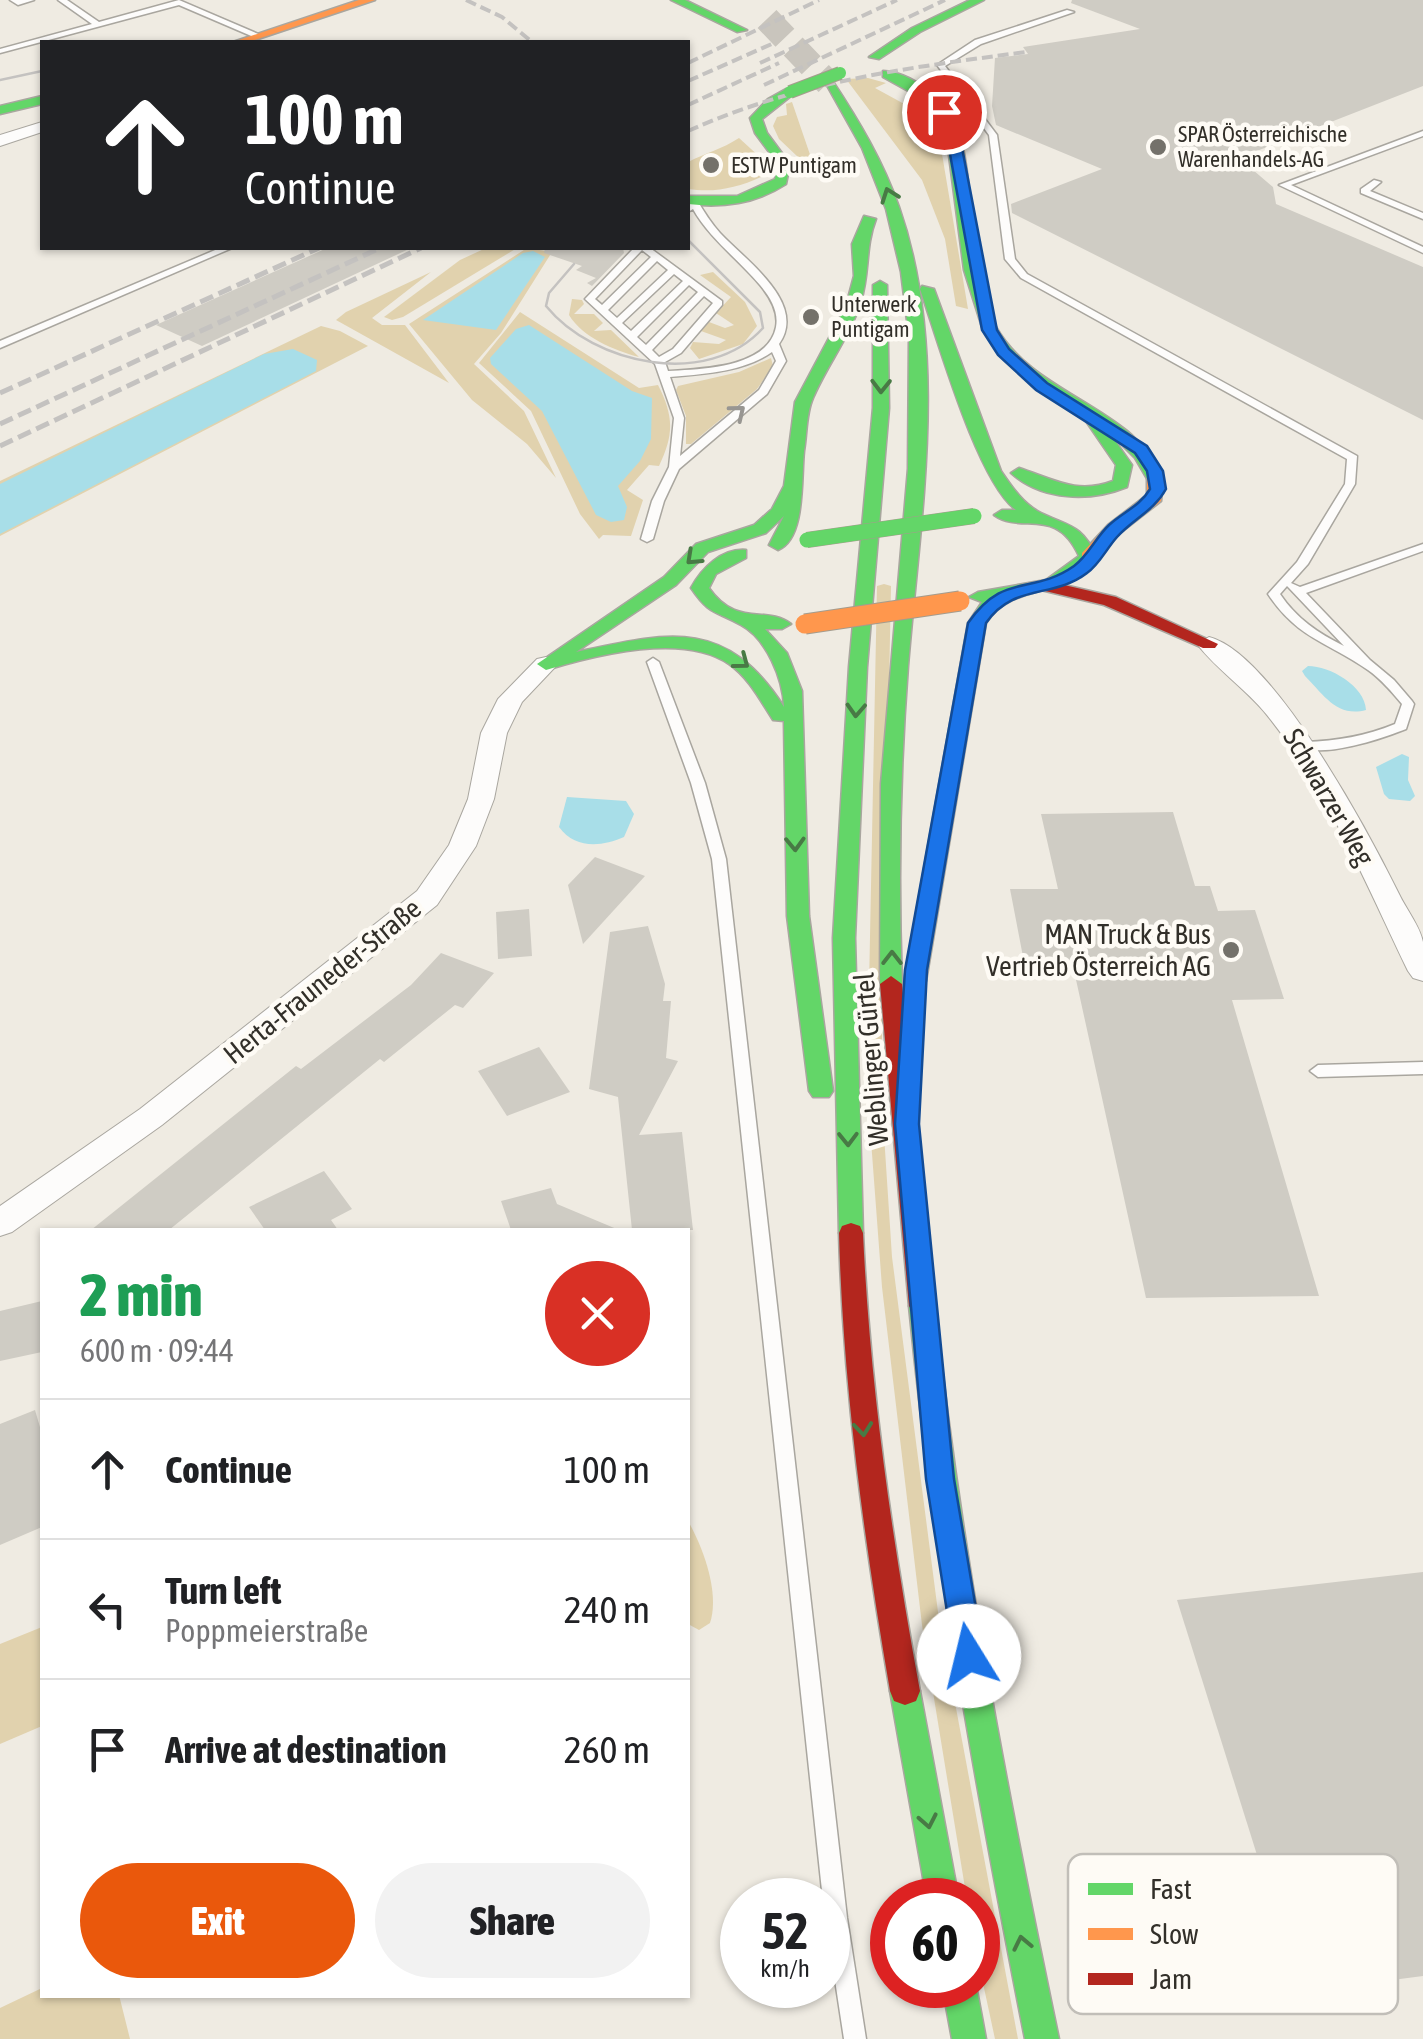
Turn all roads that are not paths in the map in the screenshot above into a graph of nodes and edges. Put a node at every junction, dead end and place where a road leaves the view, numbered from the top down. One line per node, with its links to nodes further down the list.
1 (14, 0): 2 (lane)
2 (30, 0)
3 (62, 0): 11 (lane)
4 (370, 0): 12 (main road)
5 (400, 0): 13 (main road)
6 (676, 0): 7 (main road)
7 (720, 0)
8 (979, 0): 15 (main road)
9 (177, 2): 11 (lane); 12 (lane)
10 (1070, 12): 55 (lane)
11 (98, 24): 14 (lane)
12 (257, 40)
13 (301, 40)
14 (0, 51)
15 (881, 66): 16 (main road); 45 (main road)
16 (823, 82): 25 (main road, Weblinger Gürtel); 26 (main road); 34 (main road, Weblinger Gürtel, one-way to 16)
17 (40, 100): 18 (main road)
18 (0, 110)
19 (40, 111): 20 (main road)
20 (0, 120)
21 (40, 129): 23 (street)
22 (1423, 133): 31 (lane)
23 (0, 141)
24 (1377, 182): 27 (lane)
25 (864, 202): 49 (main road); 72 (main road, Weblinger Gürtel, one-way to 72)
26 (690, 204): 41 (lane)
27 (1423, 216)
28 (223, 250): 40 (lane)
29 (640, 250): 37 (lane)
30 (646, 250): 32 (lane)
31 (1423, 250)
32 (657, 256): 33 (lane); 37 (lane)
33 (674, 269): 35 (lane); 38 (lane)
34 (908, 271): 46 (main road); 70 (main road, Weblinger Gürtel, one-way to 34)
35 (689, 280): 36 (lane); 39 (lane)
36 (704, 291): 42 (lane); 43 (lane)
37 (602, 311): 38 (lane)
38 (616, 324): 39 (lane)
39 (631, 337): 42 (lane)
40 (0, 345)
41 (775, 346): 44 (lane); 47 (lane, one-way to 41)
42 (646, 352): 43 (lane)
43 (658, 362): 44 (lane)
44 (665, 374): 47 (lane)
45 (1088, 415): 46 (main road); 48 (main road)
46 (986, 445): 50 (main road)
47 (674, 467): 51 (lane)
48 (1155, 480): 50 (main road); 54 (main road)
49 (792, 482): 52 (main road); 64 (main road, one-way to 64)
50 (1046, 518): 52 (main road, bridge); 54 (main road)
51 (647, 539)
52 (778, 545): 59 (main road)
53 (1423, 548): 58 (lane)
54 (1086, 561): 56 (main road); 61 (main road)
55 (1284, 579): 58 (lane); 63 (lane)
56 (1047, 586): 57 (main road); 61 (main road)
57 (1010, 591): 60 (main road, bridge); 70 (main road)
58 (1299, 591): 63 (lane)
59 (706, 603): 60 (main road); 64 (main road)
60 (750, 623): 65 (main road)
61 (1208, 644): 66 (street, Schwarzer Weg)
62 (653, 662): 75 (lane)
63 (1366, 663): 66 (lane)
64 (546, 664): 65 (main road, one-way to 65); 71 (street, Herta-Frauneder-Straße)
65 (791, 746): 72 (main road, one-way to 72)
66 (1304, 746): 67 (street, Schwarzer Weg)
67 (1423, 971)
68 (1423, 1068): 69 (lane)
69 (1318, 1071)
70 (907, 1124): 77 (main road, Weblinger Gürtel, one-way to 70)
71 (0, 1223)
72 (853, 1332): 73 (main road, Weblinger Gürtel, one-way to 73)
73 (938, 1878)
74 (963, 2008): 76 (main road)
75 (855, 2039)
76 (969, 2039)
77 (1042, 2039)

